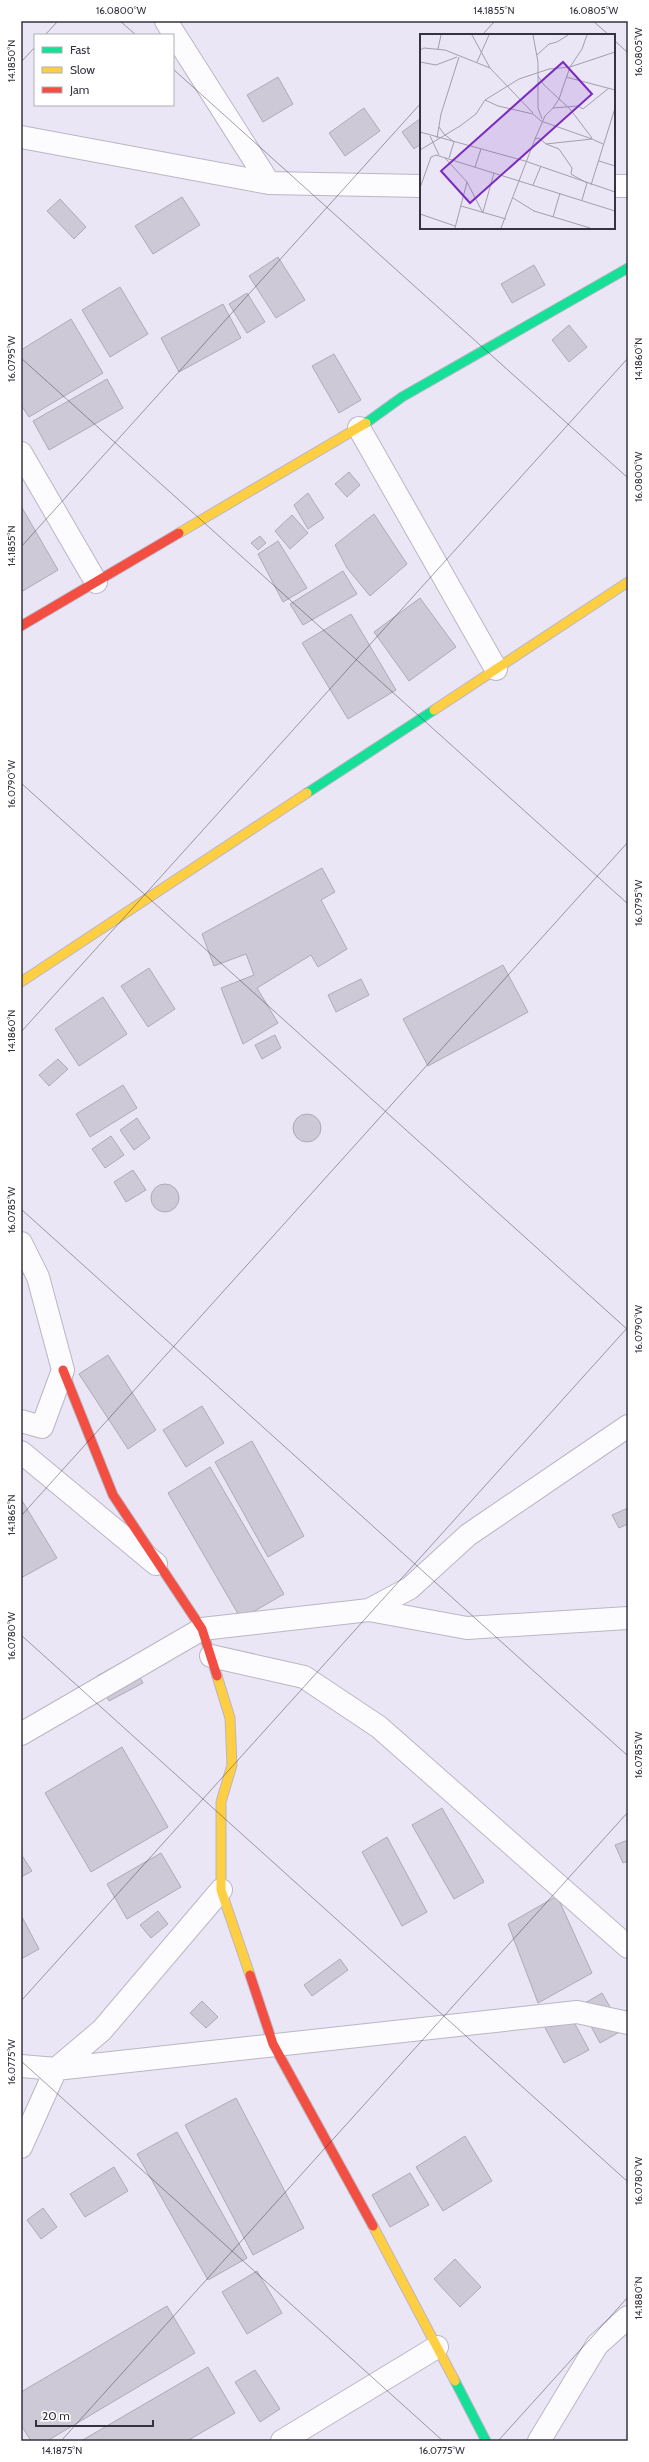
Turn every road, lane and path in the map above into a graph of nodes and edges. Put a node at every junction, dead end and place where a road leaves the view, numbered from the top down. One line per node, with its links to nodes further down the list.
1 (166, 21): 3 (street)
2 (21, 137): 3 (street)
3 (269, 183): 4 (street)
4 (420, 186)
5 (615, 186): 6 (street)
6 (628, 186)
7 (628, 268): 8 (street)
8 (359, 428): 10 (street); 13 (street)
9 (21, 452): 10 (street)
10 (96, 582): 12 (street)
11 (628, 582): 13 (street)
12 (21, 626)
13 (496, 669): 14 (street)
14 (21, 982)
15 (21, 1243): 16 (street)
16 (63, 1370): 17 (street); 20 (street)
17 (21, 1421)
18 (628, 1426): 21 (street)
19 (21, 1452): 20 (street)
20 (160, 1568): 23 (street)
21 (369, 1610): 22 (street); 23 (street)
22 (628, 1618)
23 (202, 1629): 24 (street); 25 (street)
24 (210, 1656): 26 (street); 27 (street)
25 (21, 1734)
26 (221, 1890): 29 (street); 31 (street)
27 (628, 1947)
28 (628, 2023): 29 (street)
29 (273, 2044): 31 (street); 34 (street)
30 (21, 2066): 31 (street)
31 (56, 2069): 32 (street)
32 (21, 2147)
33 (628, 2316): 37 (street)
34 (437, 2347): 35 (street); 36 (street)
35 (282, 2441)
36 (486, 2441)
37 (539, 2441)

